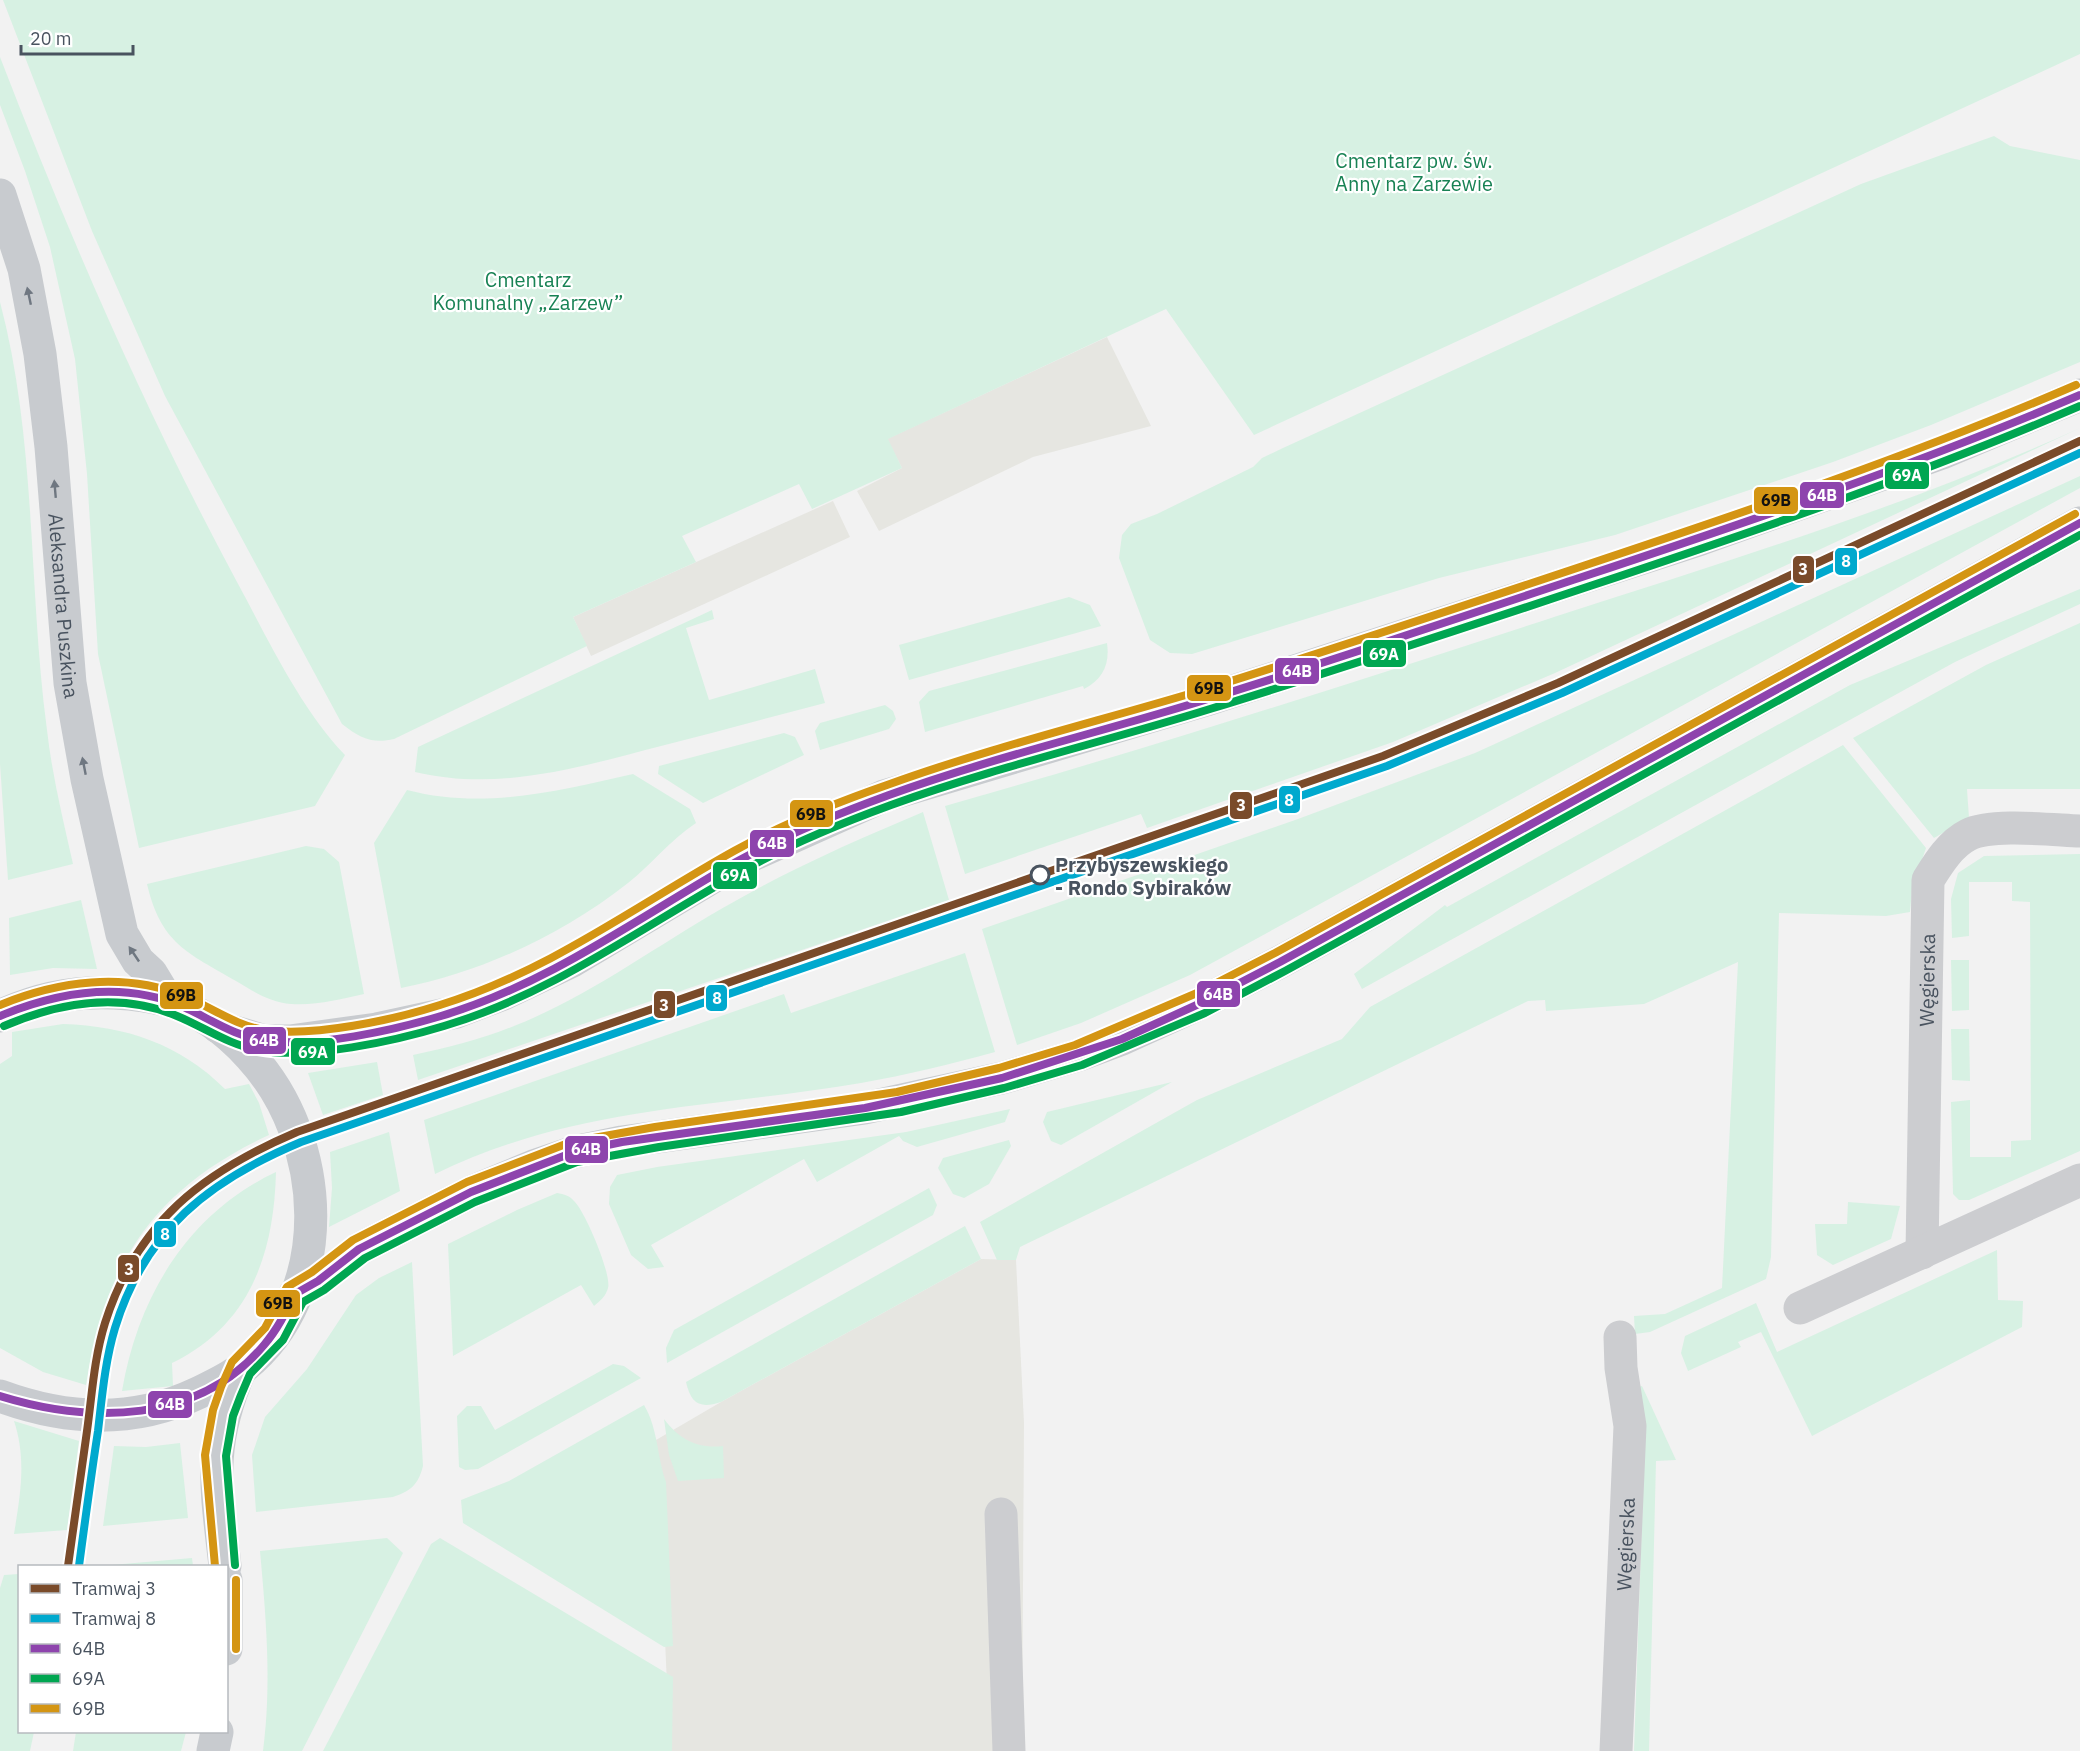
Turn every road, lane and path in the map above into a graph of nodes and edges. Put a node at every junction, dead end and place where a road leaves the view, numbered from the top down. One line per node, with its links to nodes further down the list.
1 (0, 195): 5 (main road, Aleksandra Puszkina, one-way to 1)
2 (2080, 395): 7 (main road)
3 (2080, 523): 10 (main road)
4 (2080, 831): 9 (street, Węgierska)
5 (168, 1001): 6 (main road); 7 (main road)
6 (0, 1016)
7 (218, 1027): 10 (main road)
8 (2080, 1180): 9 (street)
9 (1922, 1253): 11 (street)
10 (295, 1294): 13 (main road)
11 (1800, 1308)
12 (1620, 1337): 22 (street, Węgierska)
13 (241, 1368): 14 (main road); 16 (main road)
14 (0, 1396)
15 (1001, 1514): 21 (street)
16 (225, 1565)
17 (228, 1601): 18 (main road)
18 (228, 1624)
19 (217, 1733): 20 (main road)
20 (213, 1751)
21 (1009, 1751)
22 (1616, 1751)

